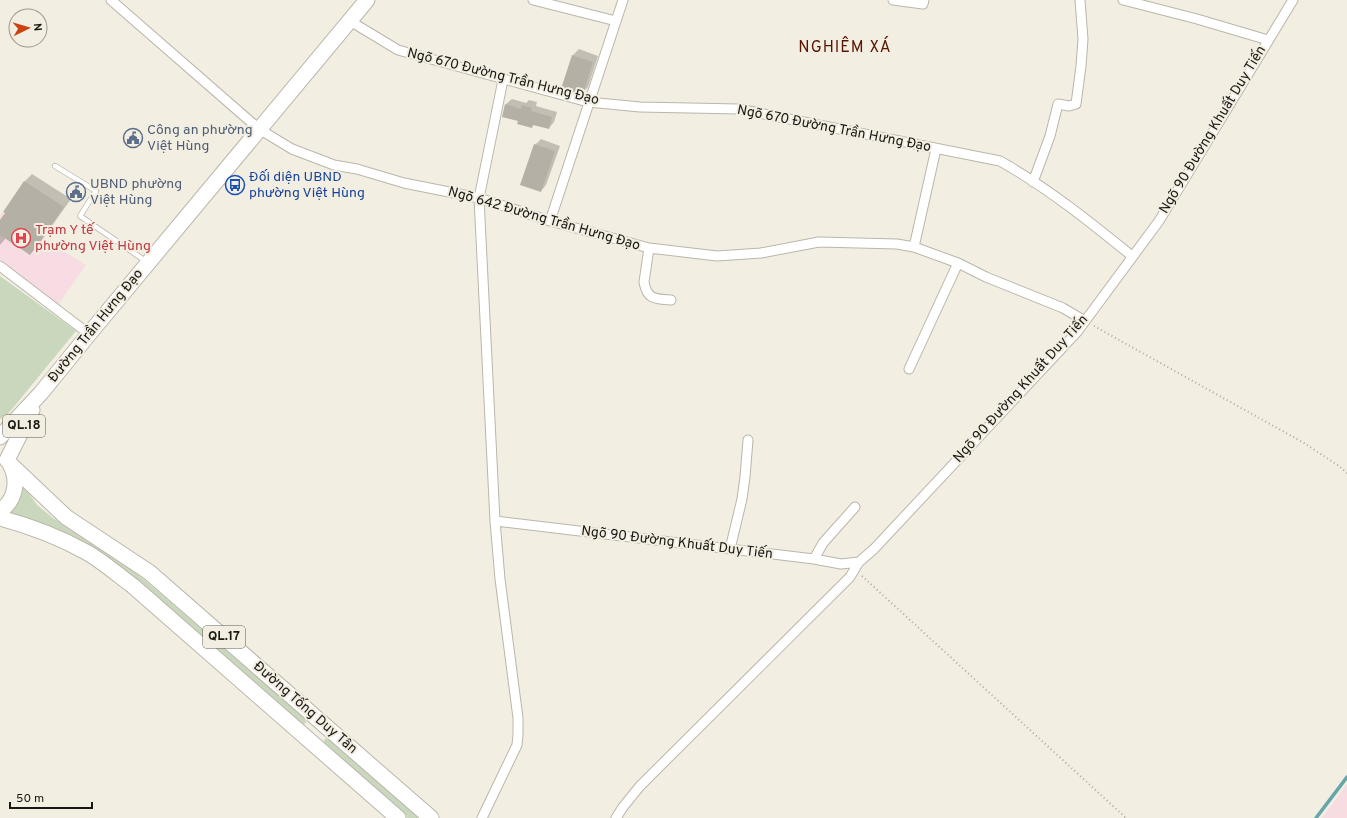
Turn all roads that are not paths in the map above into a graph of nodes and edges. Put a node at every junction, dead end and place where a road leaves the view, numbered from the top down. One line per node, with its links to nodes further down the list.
1 (111, 0): 15 (street, Ngõ 642 Đường Trần Hưng Đạo)
2 (367, 0): 10 (highway, Đường Trần Hưng Đạo / QL.18)
3 (533, 0): 11 (street)
4 (623, 0): 11 (street)
5 (893, 0): 6 (street)
6 (924, 0)
7 (1080, 0): 18 (street)
8 (1124, 0): 12 (street)
9 (1293, 0): 12 (street, Ngõ 90 Đường Khuất Duy Tiến)
10 (350, 21): 13 (street, Ngõ 670 Đường Trần Hưng Đạo); 15 (highway, Đường Trần Hưng Đạo / QL.18)
11 (616, 21): 14 (street)
12 (1268, 40): 23 (street, Ngõ 90 Đường Khuất Duy Tiến)
13 (503, 80): 14 (street, Ngõ 670 Đường Trần Hưng Đạo); 19 (street)
14 (588, 102): 16 (street, Ngõ 670 Đường Trần Hưng Đạo); 20 (street)
15 (259, 129): 19 (street, Ngõ 642 Đường Trần Hưng Đạo); 24 (highway, Đường Trần Hưng Đạo / QL.18)
16 (936, 149): 18 (street, Ngõ 670 Đường Trần Hưng Đạo); 21 (street)
17 (55, 166): 24 (lane)
18 (1032, 182): 23 (street, Ngõ 670 Đường Trần Hưng Đạo)
19 (479, 198): 20 (street, Ngõ 642 Đường Trần Hưng Đạo); 38 (street)
20 (550, 221): 22 (street, Ngõ 642 Đường Trần Hưng Đạo)
21 (914, 247): 22 (street, Ngõ 642 Đường Trần Hưng Đạo); 25 (street, Ngõ 642 Đường Trần Hưng Đạo)
22 (649, 248): 27 (street)
23 (1132, 256): 28 (street, Ngõ 90 Đường Khuất Duy Tiến)
24 (148, 263): 29 (highway, Đường Trần Hưng Đạo / QL.18)
25 (958, 264): 28 (street, Ngõ 642 Đường Trần Hưng Đạo); 30 (street)
26 (0, 266): 29 (street)
27 (671, 300)
28 (1085, 321): 41 (street, Ngõ 90 Đường Khuất Duy Tiến)
29 (89, 334): 31 (highway, Đường Trần Hưng Đạo / QL.18)
30 (909, 369)
31 (41, 393): 32 (highway, Đường Trần Hưng Đạo / QL.18); 34 (highway, Đường Trần Hưng Đạo / QL.18)
32 (0, 437)
33 (748, 440): 39 (street)
34 (6, 459): 36 (highway); 42 (highway, Đường Tống Duy Tân / QL.17)
35 (855, 507): 40 (street)
36 (0, 511)
37 (0, 518): 43 (highway, Đường Tống Duy Tân / QL.17)
38 (495, 521): 39 (street, Ngõ 90 Đường Khuất Duy Tiến); 46 (street)
39 (730, 549): 40 (street, Ngõ 90 Đường Khuất Duy Tiến)
40 (814, 560): 41 (street, Ngõ 90 Đường Khuất Duy Tiến)
41 (858, 566): 47 (street, Ngõ 90 Đường Khuất Duy Tiến)
42 (322, 722): 43 (highway); 45 (highway, Đường Tống Duy Tân / QL.17)
43 (308, 739): 44 (highway, Đường Tống Duy Tân / QL.17)
44 (398, 818)
45 (431, 818)
46 (482, 818)
47 (616, 818)

